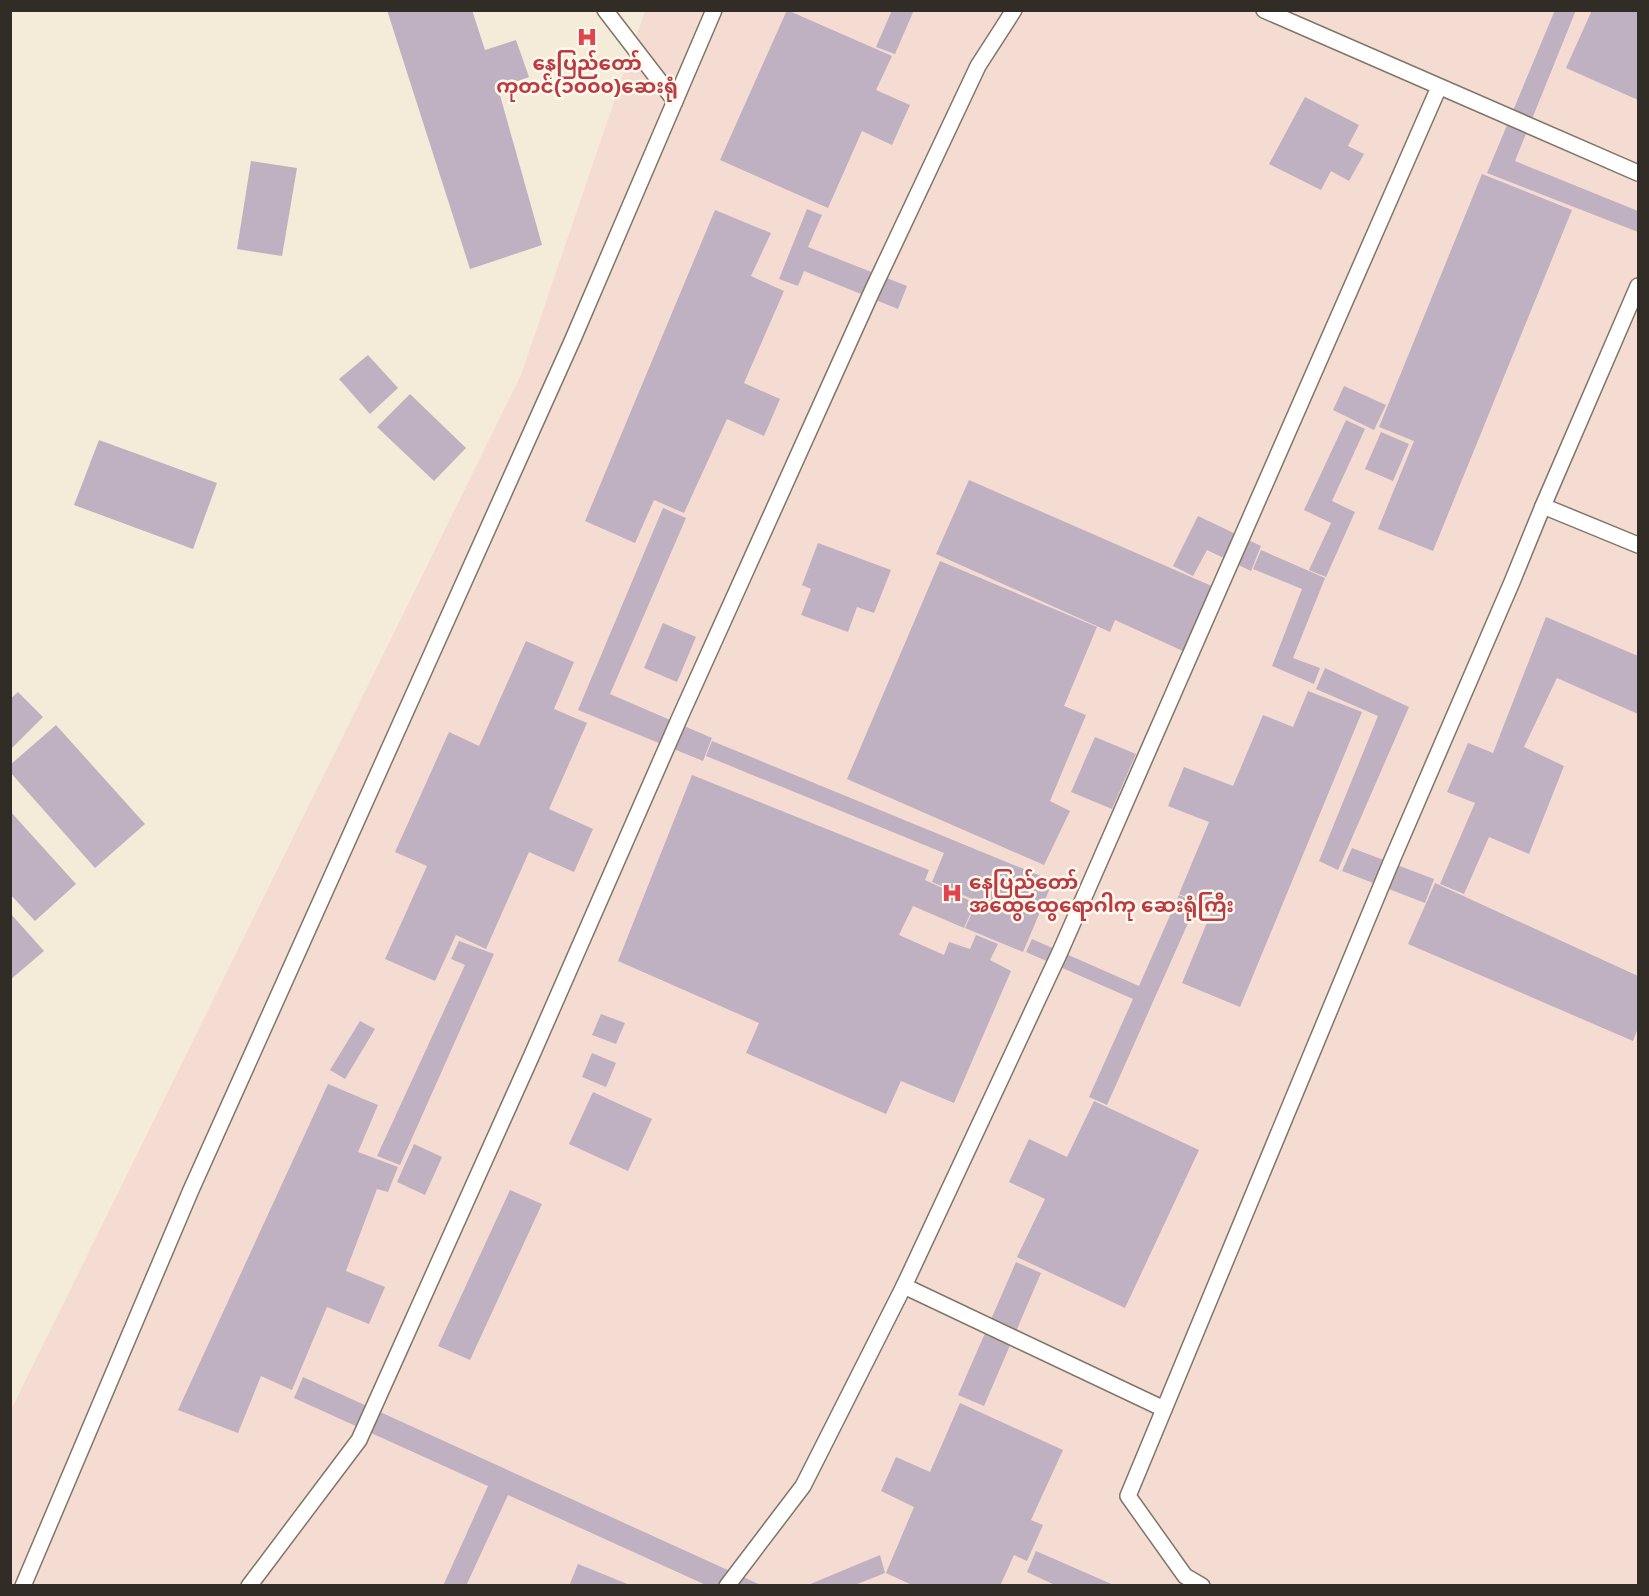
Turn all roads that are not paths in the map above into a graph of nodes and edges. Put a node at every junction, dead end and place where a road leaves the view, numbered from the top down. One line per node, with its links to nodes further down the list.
1 (605, 10): 6 (lane)
2 (714, 10): 6 (lane)
3 (1014, 10): 14 (lane)
4 (1264, 10): 5 (lane)
5 (1439, 87): 7 (lane); 11 (lane)
6 (675, 101): 13 (lane)
7 (1638, 173)
8 (1638, 286): 9 (lane)
9 (1543, 506): 10 (lane); 12 (lane)
10 (1638, 545)
11 (904, 1286): 12 (lane); 15 (lane)
12 (1164, 1409): 16 (lane)
13 (23, 1586)
14 (249, 1586)
15 (727, 1586)
16 (1202, 1586)

